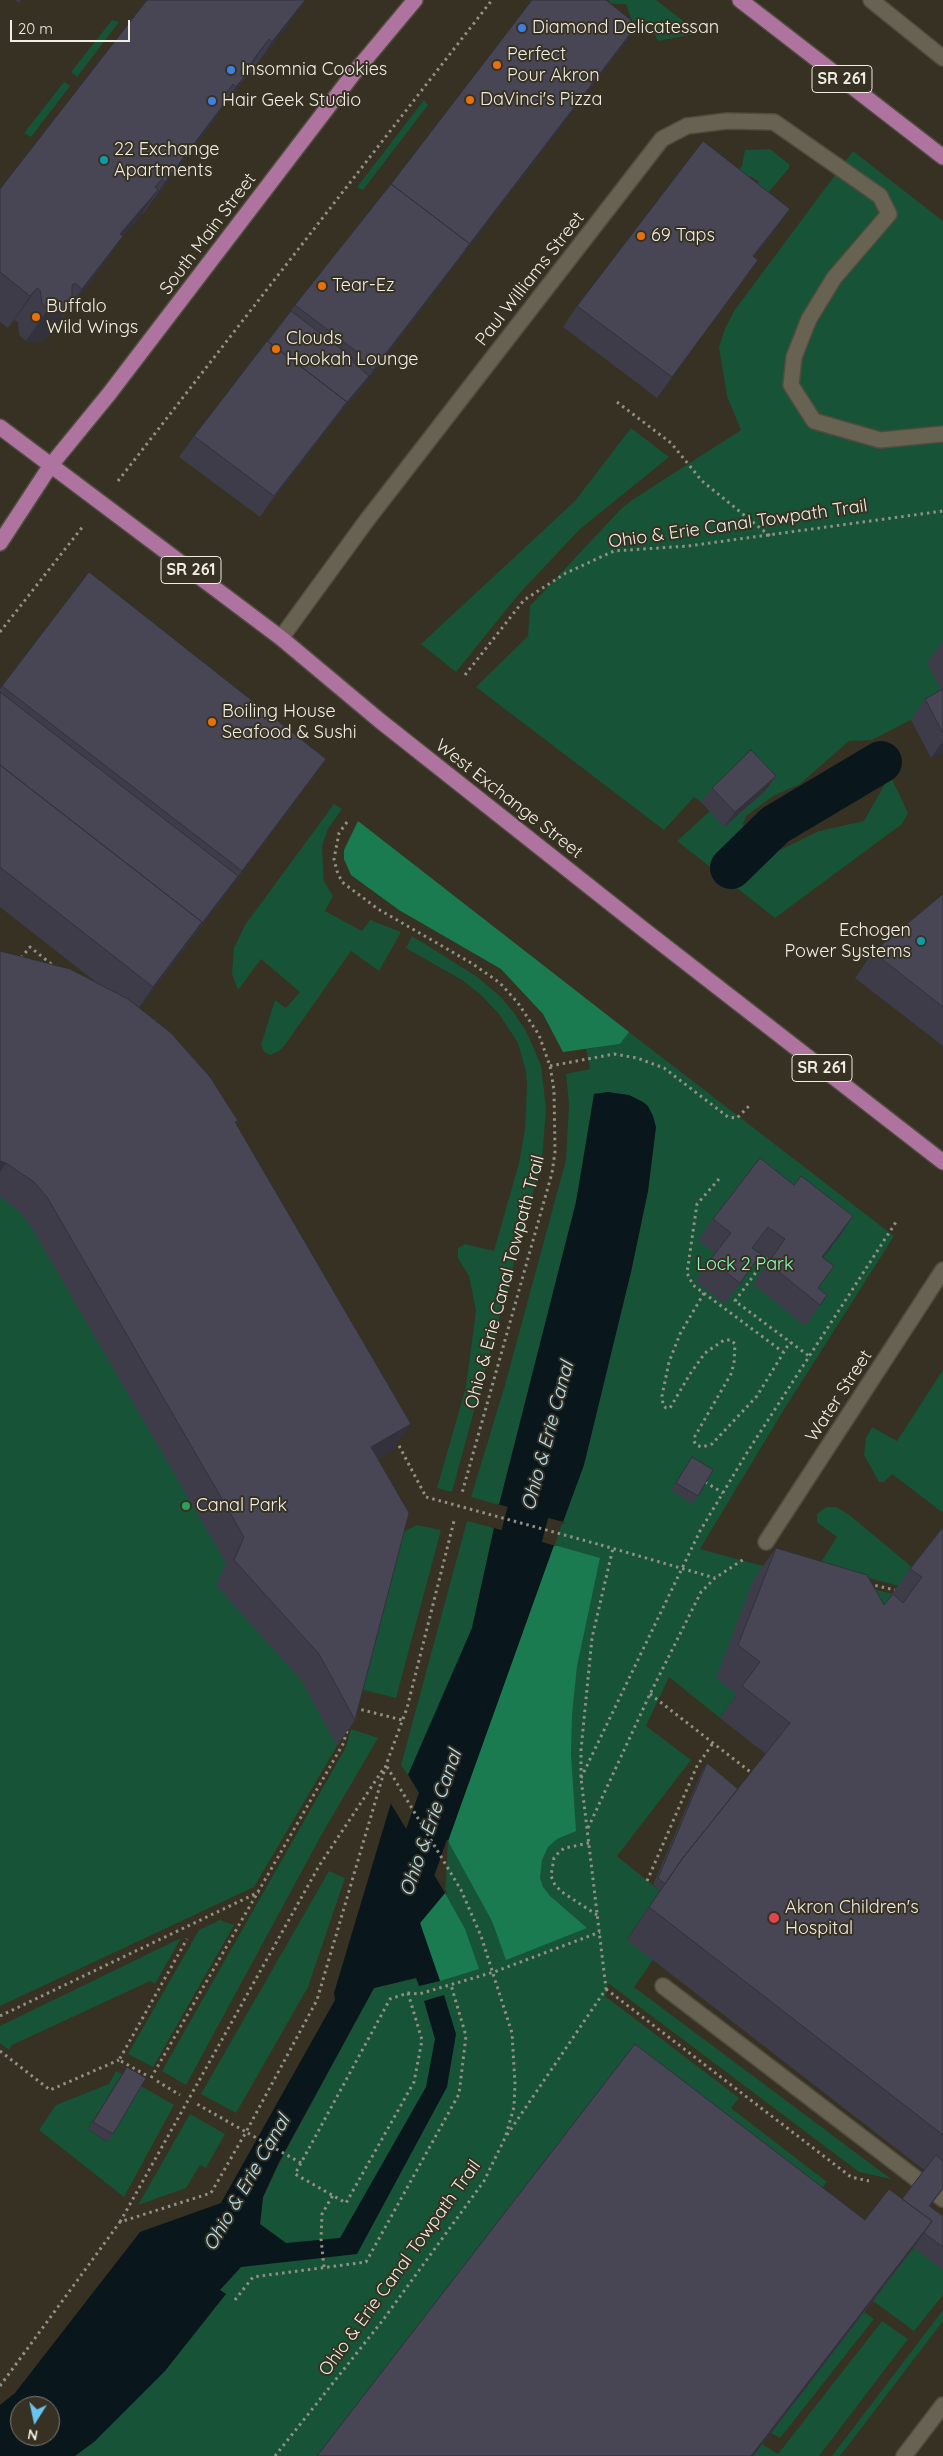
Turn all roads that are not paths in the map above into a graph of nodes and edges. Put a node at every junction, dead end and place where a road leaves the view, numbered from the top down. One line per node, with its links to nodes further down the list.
1 (416, 0): 8 (main road, South Main Street)
2 (740, 0): 5 (main road, SR 261)
3 (871, 0): 4 (street)
4 (943, 58)
5 (943, 157)
6 (0, 427): 8 (main road, SR 261)
7 (943, 434): 10 (street, Paul Williams Street)
8 (51, 465): 9 (main road, South Main Street); 10 (main road, West Exchange Street / SR 261)
9 (0, 542)
10 (281, 638): 11 (main road, West Exchange Street / SR 261)
11 (943, 1162)
12 (943, 1270): 13 (street, Water Street)
13 (766, 1542)
14 (663, 1986): 15 (street)
15 (943, 2199)
16 (943, 2405): 17 (street)
17 (904, 2456)

